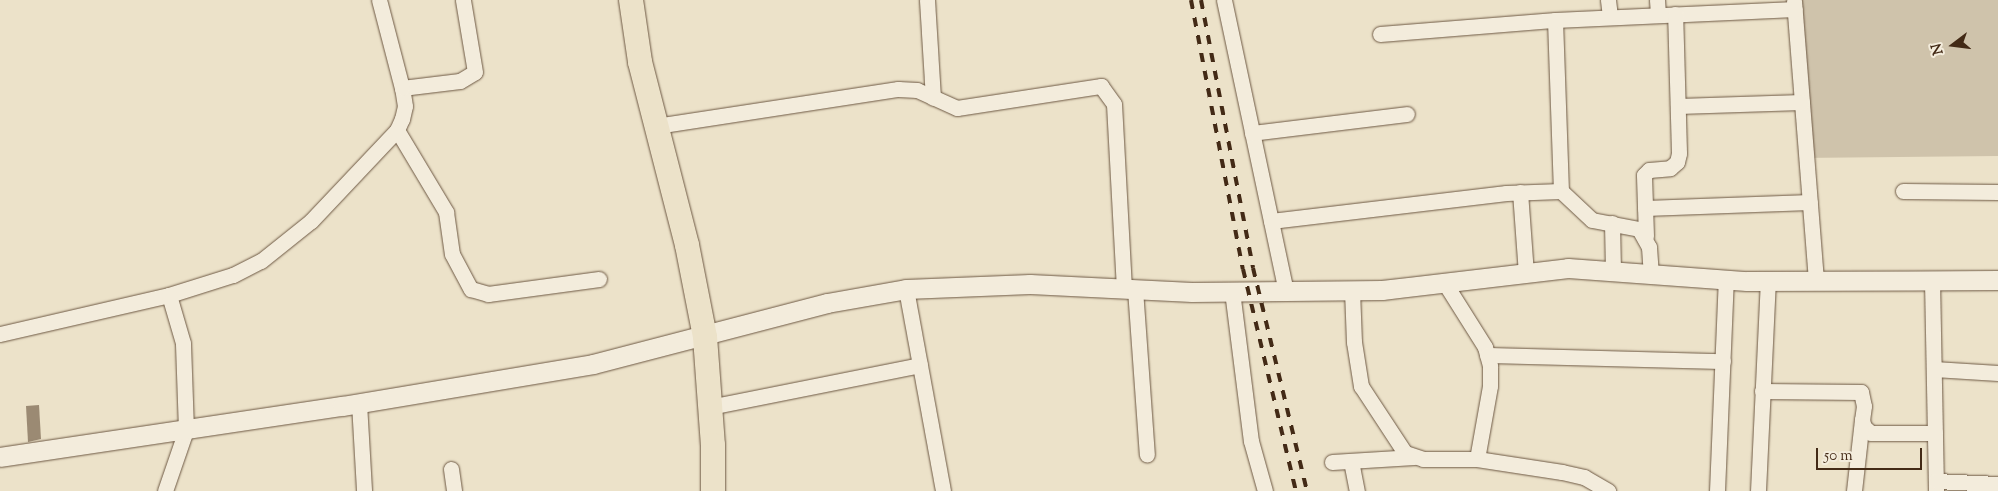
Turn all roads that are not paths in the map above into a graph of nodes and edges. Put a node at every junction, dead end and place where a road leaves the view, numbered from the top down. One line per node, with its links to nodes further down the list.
1 (379, 0): 14 (street)
2 (464, 0): 14 (street)
3 (631, 0): 19 (main road)
4 (927, 0): 15 (street)
5 (1224, 0): 21 (street)
6 (1608, 0): 11 (street)
7 (1794, 5): 8 (street); 16 (street)
8 (1698, 6): 10 (street)
9 (1658, 8): 10 (street); 11 (street)
10 (1675, 14): 17 (street)
11 (1610, 17): 12 (street)
12 (1555, 20): 13 (street); 22 (street)
13 (1380, 34)
14 (402, 88): 20 (street)
15 (933, 98): 19 (street); 41 (street)
16 (1802, 102): 17 (street); 26 (street)
17 (1678, 106): 27 (street)
18 (1407, 114): 21 (street)
19 (656, 126): 48 (main road)
20 (397, 130): 34 (street); 46 (street)
21 (1252, 133): 28 (street)
22 (1561, 191): 24 (street); 29 (street)
23 (1903, 191): 25 (street)
24 (1520, 192): 28 (street); 32 (street)
25 (1998, 192)
26 (1810, 202): 27 (street); 39 (street)
27 (1645, 208): 30 (street)
28 (1271, 221): 45 (street)
29 (1612, 224): 30 (street); 31 (street)
30 (1646, 236): 33 (street)
31 (1613, 270): 32 (street); 33 (street)
32 (1526, 272): 40 (street)
33 (1651, 274): 35 (street)
34 (599, 279)
35 (1726, 280): 38 (street); 50 (street)
36 (1932, 280): 37 (street); 39 (street); 52 (street)
37 (1998, 280)
38 (1768, 281): 39 (street); 54 (street)
39 (1816, 281)
40 (1446, 284): 43 (street); 49 (street)
41 (1129, 288): 42 (street); 44 (street); 60 (street)
42 (906, 289): 48 (street); 51 (street)
43 (1352, 290): 45 (street); 62 (street)
44 (1232, 291): 45 (street); 75 (street)
45 (1286, 291)
46 (169, 295): 47 (street); 58 (street)
47 (0, 334)
48 (705, 337): 55 (street); 56 (main road)
49 (1487, 355): 50 (street); 63 (street)
50 (1723, 361): 78 (street)
51 (920, 364): 56 (street); 74 (street)
52 (1934, 369): 53 (street); 59 (street)
53 (1998, 374)
54 (1762, 391): 57 (street); 79 (street)
55 (359, 403): 58 (street); 71 (street)
56 (710, 407): 73 (main road)
57 (1862, 420): 59 (street); 80 (street)
58 (186, 430): 61 (street); 70 (street)
59 (1935, 433): 68 (street)
60 (1148, 455)
61 (0, 457)
62 (1414, 457): 63 (street); 64 (street)
63 (1477, 459): 77 (street)
64 (1351, 461): 65 (street); 76 (street)
65 (1332, 462)
66 (451, 469): 72 (street)
67 (1998, 484): 69 (street)
68 (1936, 486): 69 (street)
69 (1980, 487)
70 (165, 491)
71 (364, 491)
72 (454, 491)
73 (713, 491)
74 (944, 491)
75 (1265, 491)
76 (1358, 491)
77 (1608, 491)
78 (1717, 491)
79 (1758, 491)
80 (1854, 491)

